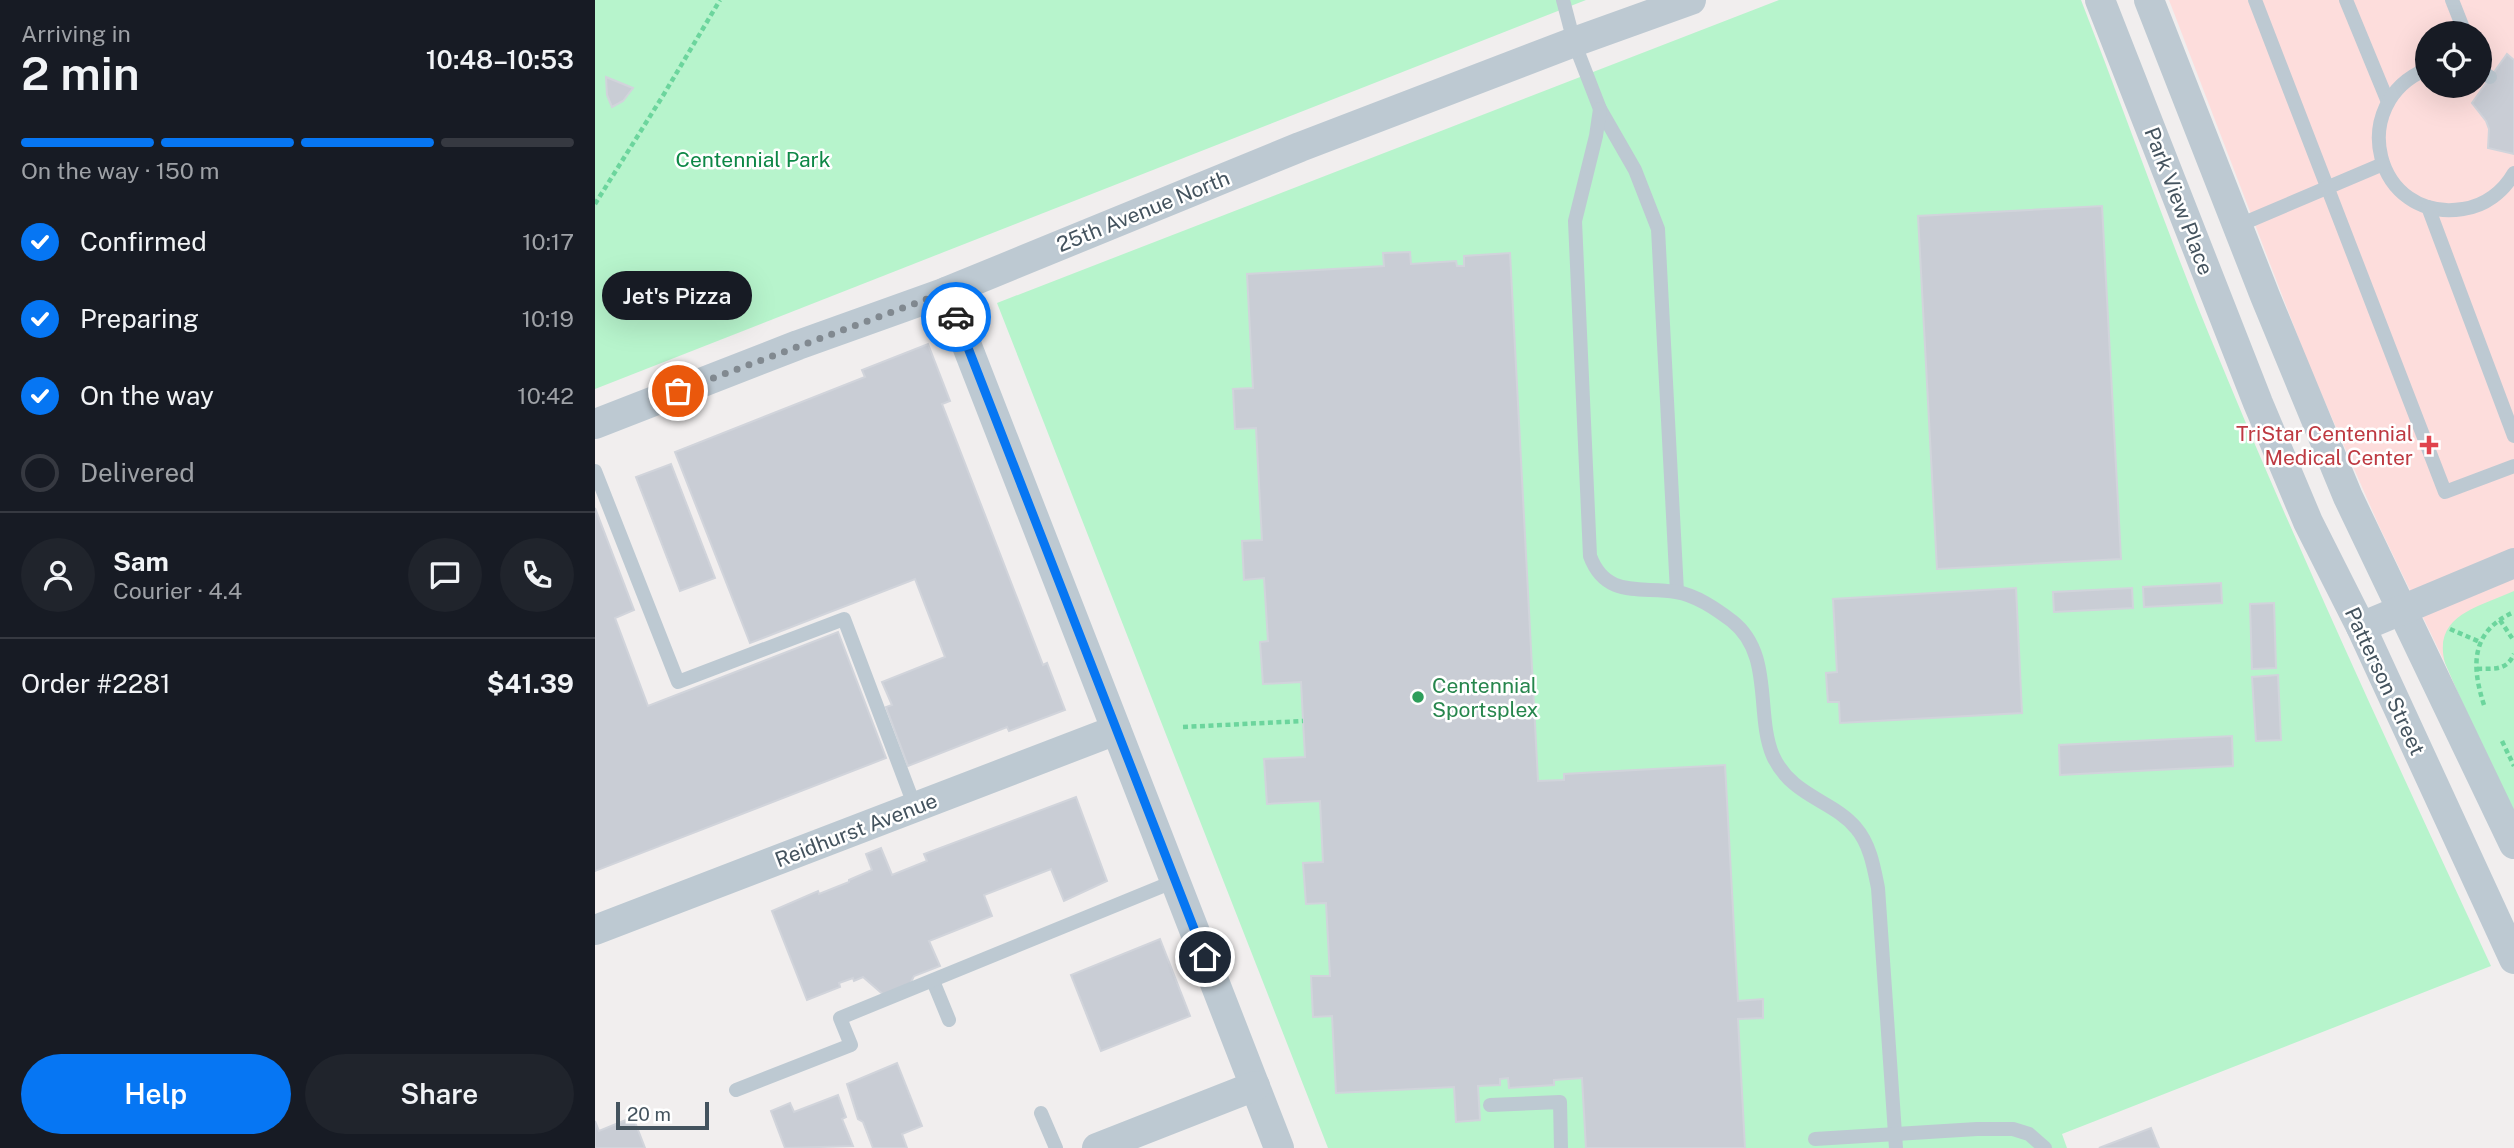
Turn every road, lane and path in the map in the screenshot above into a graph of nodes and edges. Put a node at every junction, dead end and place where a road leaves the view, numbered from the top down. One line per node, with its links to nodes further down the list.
1 (720, 0): 17 (path)
2 (1563, 0): 10 (lane)
3 (1691, 0): 10 (street, 25th Avenue North)
4 (2099, 0): 21 (street, Park View Place)
5 (2149, 0): 19 (street)
6 (2255, 0): 16 (lane)
7 (2346, 0): 12 (lane)
8 (2452, 0): 9 (lane)
9 (2460, 21)
10 (1574, 42): 13 (lane); 20 (street, 25th Avenue North)
11 (2415, 75): 12 (lane)
12 (2388, 102): 14 (lane)
13 (1600, 109): 27 (lane); 27 (lane)
14 (2383, 164): 16 (lane); 18 (lane)
15 (2514, 173): 18 (lane)
16 (2327, 188): 19 (lane); 24 (lane)
17 (595, 204)
18 (2428, 207): 23 (lane)
19 (2237, 226): 28 (street)
20 (946, 292): 22 (street, 25th Avenue North); 40 (street)
21 (2258, 403): 31 (street, Patterson Street)
22 (595, 424)
23 (2514, 436)
24 (2514, 466)
25 (595, 471): 43 (lane)
26 (2514, 562): 28 (street)
27 (1677, 592): 55 (lane)
28 (2401, 610): 31 (street); 44 (street)
29 (2514, 612): 30 (path)
30 (2500, 620): 33 (path); 34 (path)
31 (2361, 627): 47 (street, Patterson Street)
32 (2450, 629): 34 (path)
33 (2514, 641)
34 (2480, 642): 36 (path)
35 (2514, 656): 36 (path)
36 (2477, 669): 37 (path)
37 (2489, 716)
38 (1303, 721): 39 (path)
39 (1184, 727)
40 (1116, 730): 43 (street, Reidhurst Avenue); 45 (street)
41 (2502, 741): 42 (path)
42 (2514, 766)
43 (915, 807): 46 (street, Reidhurst Avenue)
44 (2514, 844)
45 (1175, 881): 48 (lane); 50 (street)
46 (595, 930)
47 (2514, 959)
48 (933, 981): 49 (lane); 51 (lane)
49 (949, 1020)
50 (1255, 1086): 57 (street); 58 (street)
51 (736, 1090)
52 (1490, 1105): 59 (lane)
53 (1041, 1113): 56 (lane)
54 (1815, 1139): 55 (lane)
55 (1896, 1141): 60 (lane)
56 (1056, 1148)
57 (1097, 1148)
58 (1279, 1148)
59 (1561, 1148)
60 (2045, 1148)

